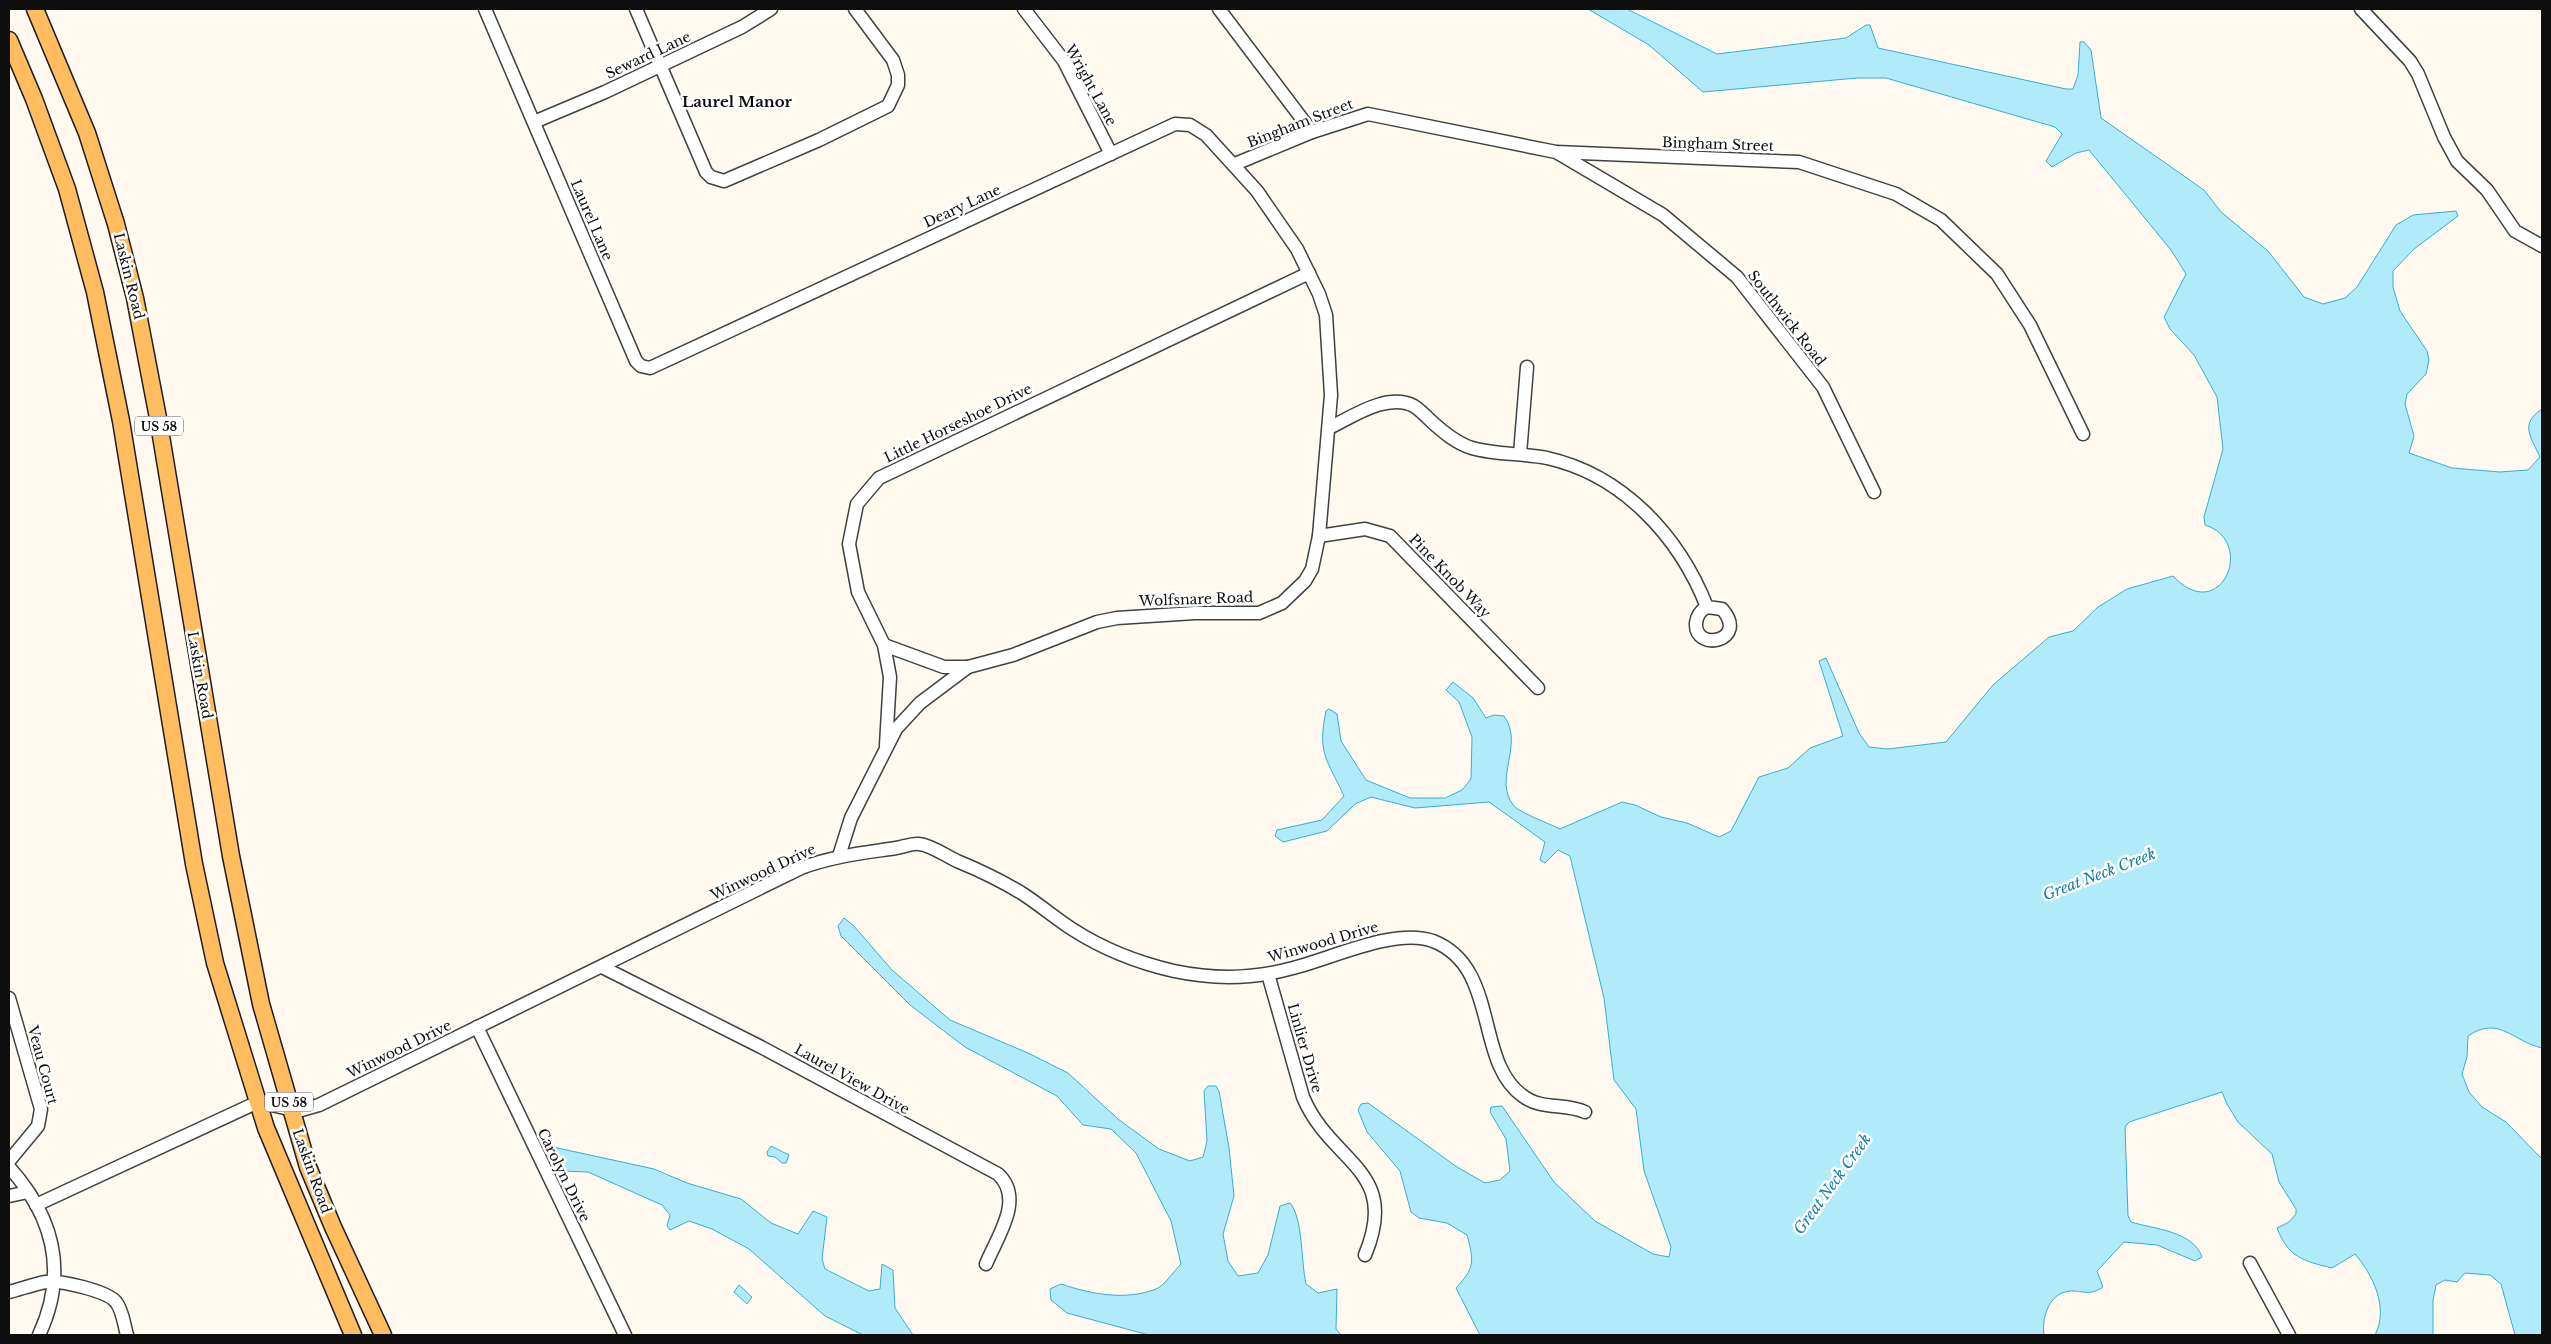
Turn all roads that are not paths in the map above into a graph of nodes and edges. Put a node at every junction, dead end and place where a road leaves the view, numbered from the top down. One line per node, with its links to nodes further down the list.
1 (36, 9): 37 (main road, Laskin Road / US 58)
2 (485, 9): 11 (street, Laurel Lane)
3 (636, 9): 10 (street)
4 (771, 9): 10 (street, Seward Lane)
5 (855, 9): 10 (street)
6 (1024, 9): 15 (street, Wright Lane)
7 (1219, 9): 12 (street)
8 (2360, 9): 17 (street)
9 (9, 40): 36 (main road, Laskin Road / US 58)
10 (661, 66): 11 (street, Seward Lane)
11 (534, 122): 19 (street, Laurel Lane)
12 (1312, 132): 14 (street, Bingham Street); 16 (street, Bingham Street)
13 (1217, 146): 15 (street, Deary Lane); 16 (street, Wolfsnare Road)
14 (1556, 152): 22 (street, Bingham Street); 24 (street, Southwick Road)
15 (1111, 154): 19 (street, Deary Lane)
16 (1235, 164): 18 (street, Wolfsnare Road)
17 (2542, 246)
18 (1309, 272): 21 (street, Wolfsnare Road); 27 (street, Little Horseshoe Drive)
19 (716, 337)
20 (1527, 367): 23 (street)
21 (1329, 428): 23 (street); 25 (street, Wolfsnare Road)
22 (2083, 434)
23 (1520, 454): 26 (street)
24 (1874, 492)
25 (1319, 536): 28 (street, Wolfsnare Road); 29 (street, Pine Knob Way)
26 (1707, 607)
27 (884, 645): 28 (street); 30 (street, Little Horseshoe Drive)
28 (968, 667): 30 (street, Wolfsnare Road)
29 (1538, 688)
30 (886, 747): 31 (street, Wolfsnare Road)
31 (839, 856): 32 (street, Winwood Drive); 33 (street, Winwood Drive)
32 (602, 967): 35 (street, Winwood Drive); 46 (street, Laurel View Drive)
33 (1268, 974): 38 (street, Winwood Drive); 44 (street, Linlier Drive)
34 (9, 998): 39 (street, Veau Court)
35 (477, 1027): 37 (street, Winwood Drive); 53 (street, Carolyn Drive)
36 (258, 1102): 37 (street, Winwood Drive); 43 (street); 51 (main road, Laskin Road / US 58)
37 (291, 1110): 52 (main road, Laskin Road / US 58)
38 (1585, 1112)
39 (9, 1160)
40 (9, 1167): 41 (street)
41 (28, 1192): 42 (street); 43 (street)
42 (9, 1196)
43 (36, 1205): 47 (street)
44 (1365, 1256)
45 (2250, 1263): 54 (street)
46 (986, 1264)
47 (56, 1282): 48 (street); 49 (street); 50 (street)
48 (9, 1292)
49 (39, 1335)
50 (127, 1335)
51 (353, 1335)
52 (383, 1335)
53 (625, 1335)
54 (2289, 1335)

